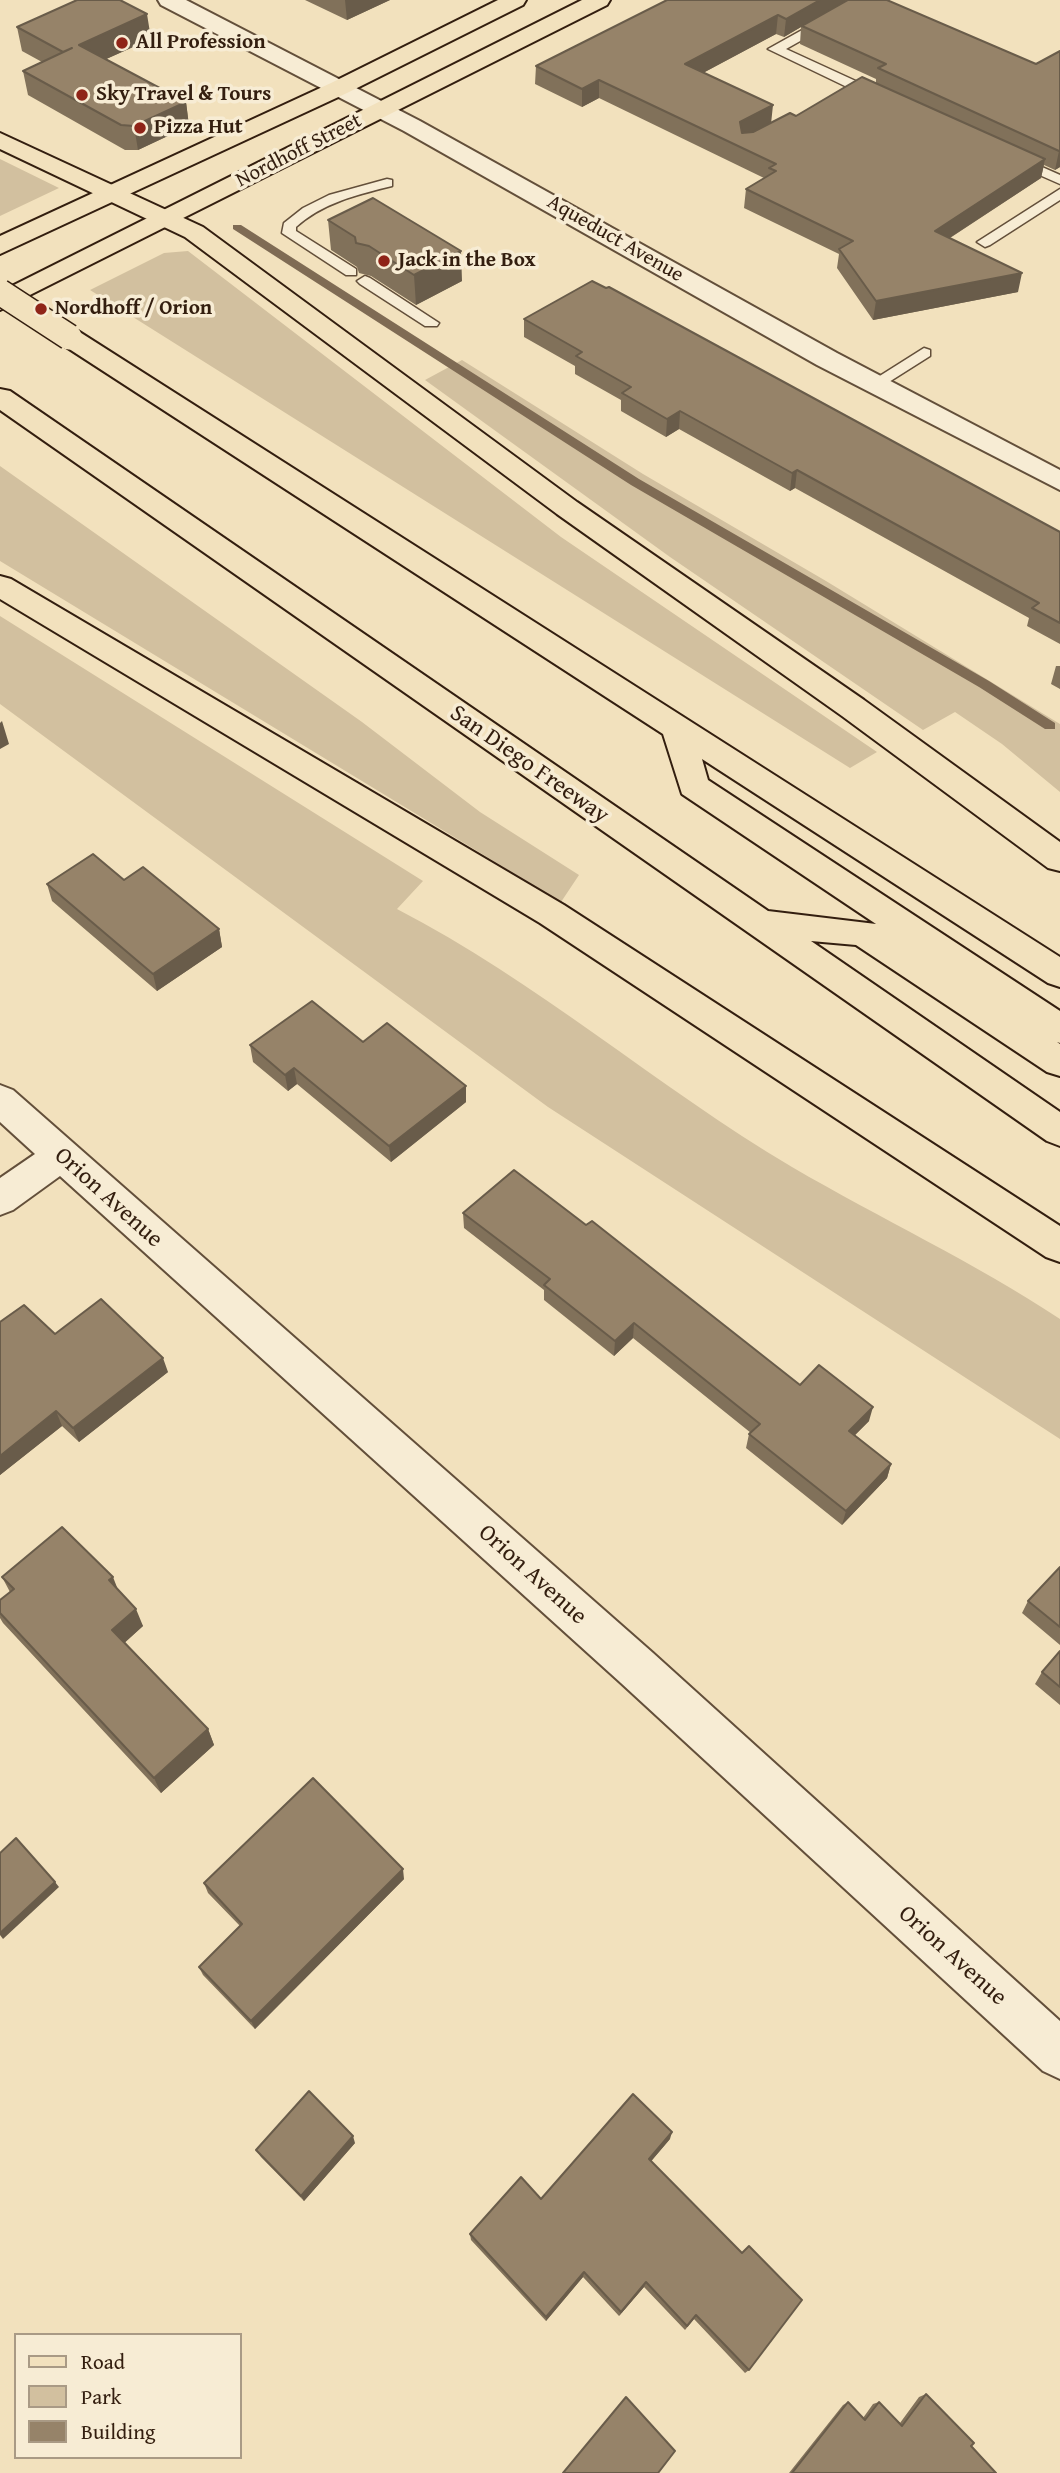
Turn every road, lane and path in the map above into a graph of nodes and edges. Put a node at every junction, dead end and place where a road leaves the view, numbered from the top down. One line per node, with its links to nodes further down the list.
1 (169, 0): 6 (street, Aqueduct Avenue)
2 (515, 0): 6 (main road, Nordhoff Street)
3 (599, 0): 9 (main road, Nordhoff Street)
4 (866, 0): 5 (lane)
5 (857, 86): 7 (lane); 8 (lane)
6 (339, 88): 9 (street, Aqueduct Avenue); 14 (main road, Nordhoff Street)
7 (835, 99)
8 (895, 104)
9 (382, 110): 16 (main road, Nordhoff Street); 25 (street, Aqueduct Avenue)
10 (0, 140): 14 (main road)
11 (997, 150): 12 (lane)
12 (1060, 180)
13 (387, 184): 19 (lane)
14 (113, 191): 16 (main road); 18 (main road, Nordhoff Street)
15 (1060, 193): 17 (lane)
16 (168, 218): 22 (main road, Nordhoff Street); 30 (main road)
17 (985, 242)
18 (0, 246)
19 (351, 272)
20 (365, 281): 23 (lane)
21 (0, 292): 29 (main road, bridge)
22 (0, 302)
23 (431, 323)
24 (924, 353): 25 (lane)
25 (875, 384): 27 (street, Aqueduct Avenue)
26 (0, 397): 31 (main road, San Diego Freeway)
27 (1060, 481)
28 (0, 586): 39 (main road)
29 (677, 728): 32 (main road); 33 (main road)
30 (1060, 859)
31 (757, 923): 34 (main road); 36 (main road, San Diego Freeway)
32 (1060, 974)
33 (1060, 1028)
34 (1060, 1062)
35 (0, 1100): 37 (street, Orion Avenue)
36 (1060, 1131)
37 (60, 1156): 38 (street); 40 (street, Orion Avenue)
38 (0, 1199)
39 (1060, 1246)
40 (1060, 2054)

